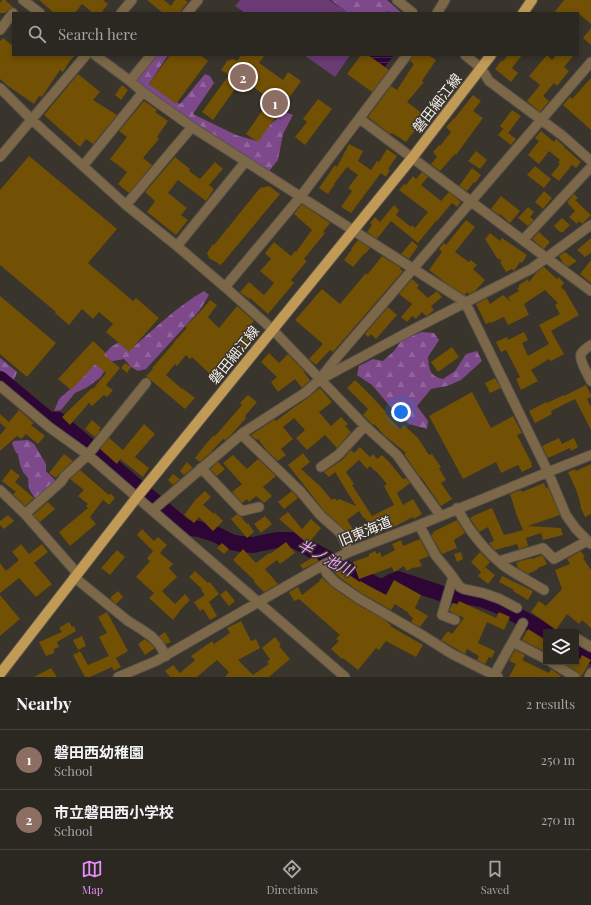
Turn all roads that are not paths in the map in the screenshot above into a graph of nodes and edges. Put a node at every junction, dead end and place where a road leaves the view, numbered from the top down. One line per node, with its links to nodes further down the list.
1 (23, 0): 7 (street); 8 (street)
2 (132, 0): 9 (street)
3 (198, 0): 10 (street)
4 (397, 0): 11 (street)
5 (445, 0): 12 (street)
6 (532, 0): 13 (main road)
7 (14, 12)
8 (39, 12)
9 (122, 12)
10 (188, 12)
11 (412, 12)
12 (437, 12)
13 (524, 12)
14 (12, 14): 15 (street)
15 (0, 30)
16 (85, 56): 28 (street)
17 (96, 56): 24 (street)
18 (151, 56): 24 (street)
19 (406, 56): 27 (street)
20 (466, 56): 23 (street)
21 (490, 56): 23 (main road, 磐田細江線)
22 (591, 62): 29 (street)
23 (481, 68): 29 (street); 32 (main road, 磐田細江線)
24 (130, 81): 26 (street)
25 (0, 88): 28 (street)
26 (143, 92): 30 (street); 35 (street)
27 (360, 119): 32 (street); 37 (street)
28 (32, 120): 31 (street); 35 (street)
29 (541, 120): 34 (street); 38 (street)
30 (192, 128): 33 (street); 39 (street)
31 (0, 157)
32 (412, 158): 38 (street); 41 (main road, 磐田細江線)
33 (246, 161): 37 (street); 43 (street)
34 (591, 161)
35 (83, 166): 39 (street)
36 (591, 166): 42 (street)
37 (301, 196): 41 (street); 46 (street)
38 (471, 201): 42 (street); 45 (street)
39 (126, 205): 43 (street)
40 (591, 225): 44 (street)
41 (353, 230): 45 (street); 49 (main road, 磐田細江線)
42 (523, 240): 44 (street)
43 (177, 246): 46 (street)
44 (547, 258): 47 (street); 48 (street)
45 (413, 269): 48 (street); 51 (street)
46 (226, 287): 49 (street)
47 (591, 291)
48 (466, 302): 51 (street); 61 (street)
49 (272, 329): 51 (street); 63 (main road, 磐田細江線)
50 (591, 345): 52 (street)
51 (320, 379): 55 (street); 56 (street)
52 (591, 382)
53 (146, 383): 57 (street)
54 (0, 386): 57 (street)
55 (366, 426): 59 (street); 68 (street)
56 (241, 434): 60 (street); 71 (street)
57 (88, 455): 63 (street); 67 (street)
58 (591, 455): 61 (street, 旧東海道)
59 (321, 467)
60 (201, 468): 64 (street); 66 (street)
61 (548, 472): 65 (street, 旧東海道); 70 (street)
62 (0, 490): 67 (street)
63 (137, 497): 66 (street); 74 (main road, 磐田細江線)
64 (259, 507)
65 (458, 508): 68 (street, 旧東海道); 72 (street)
66 (153, 510): 77 (street)
67 (25, 514): 74 (street)
68 (440, 515): 69 (street, 旧東海道)
69 (419, 525): 71 (street, 旧東海道); 75 (street)
70 (589, 543): 72 (street)
71 (349, 552): 73 (street, 旧東海道)
72 (499, 561): 76 (street)
73 (323, 565): 77 (street, 旧東海道); 89 (street)
74 (76, 575): 84 (street); 87 (main road, 磐田細江線)
75 (453, 577): 78 (street); 79 (street)
76 (544, 590)
77 (259, 602): 84 (street, 旧東海道); 91 (street)
78 (517, 608)
79 (455, 620)
80 (523, 623): 82 (street)
81 (579, 640): 83 (street)
82 (512, 642): 85 (street); 89 (street)
83 (591, 647)
84 (166, 656): 88 (street, 旧東海道)
85 (543, 658)
86 (556, 665): 92 (street)
87 (0, 674)
88 (134, 674): 90 (street, 旧東海道)
89 (496, 676)
90 (118, 677)
91 (346, 677)
92 (575, 677)

